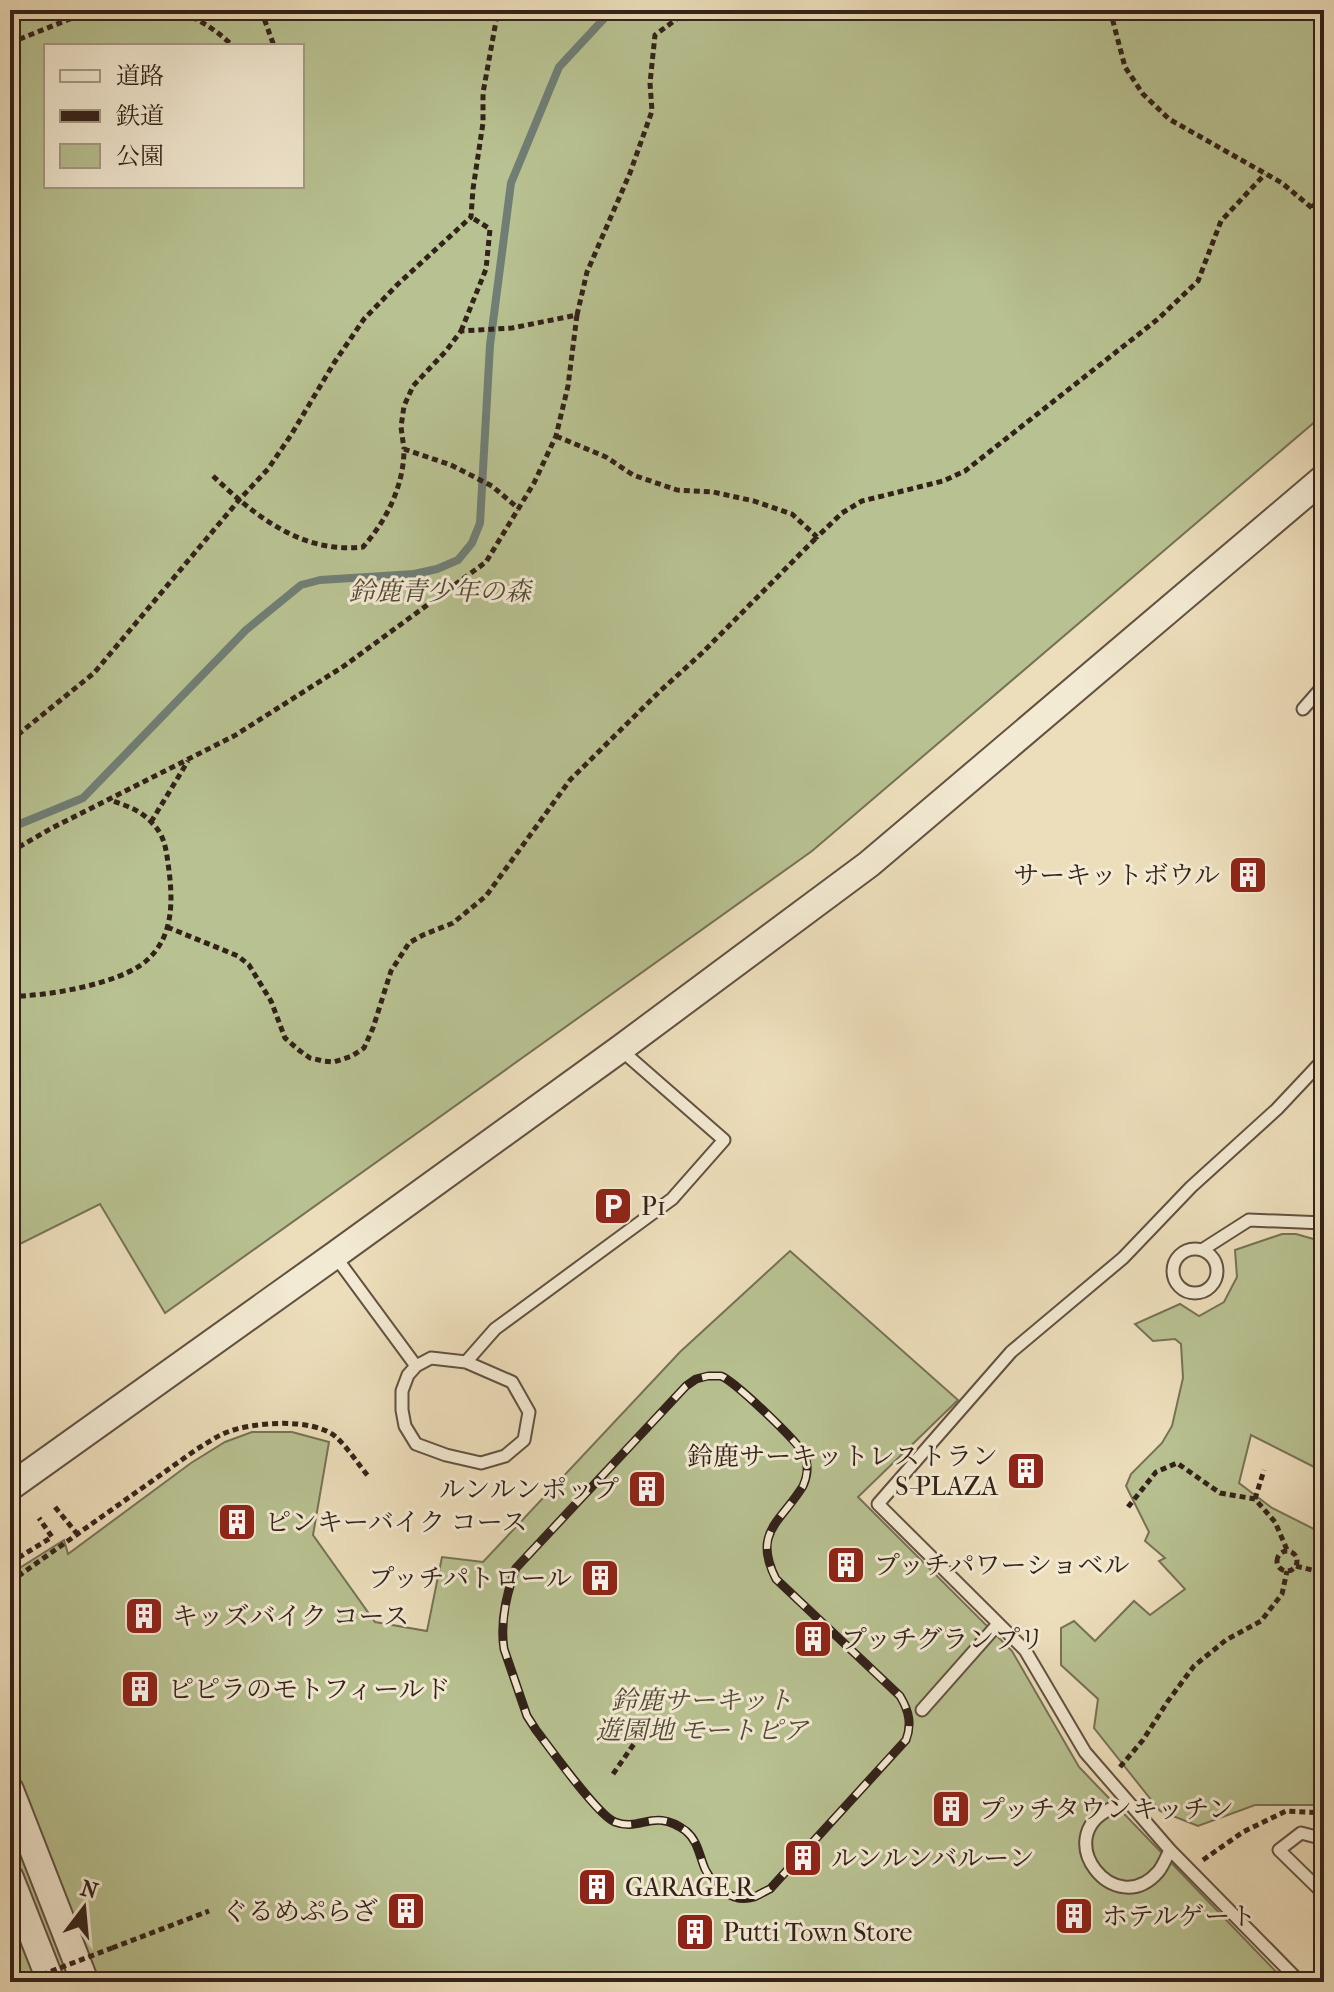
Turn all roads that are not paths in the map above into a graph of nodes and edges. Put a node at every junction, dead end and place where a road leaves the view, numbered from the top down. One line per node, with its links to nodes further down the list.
1 (1324, 478): 4 (street)
2 (1324, 685): 3 (lane)
3 (1303, 709)
4 (620, 1049): 8 (street); 9 (lane)
5 (1324, 1059): 12 (lane)
6 (1323, 1224): 7 (lane)
7 (1202, 1250): 7 (lane)
8 (335, 1255): 10 (lane); 11 (street)
9 (466, 1362): 10 (lane); 10 (lane)
10 (416, 1366)
11 (10, 1487)
12 (998, 1624): 13 (lane); 15 (lane)
13 (922, 1710)
14 (10, 1790): 21 (street)
15 (1128, 1803): 17 (lane); 17 (lane)
16 (1324, 1839): 19 (lane)
17 (1170, 1850): 22 (lane)
18 (10, 1878): 20 (street)
19 (1324, 1894)
20 (51, 1982)
21 (85, 1982)
22 (1300, 1982)

